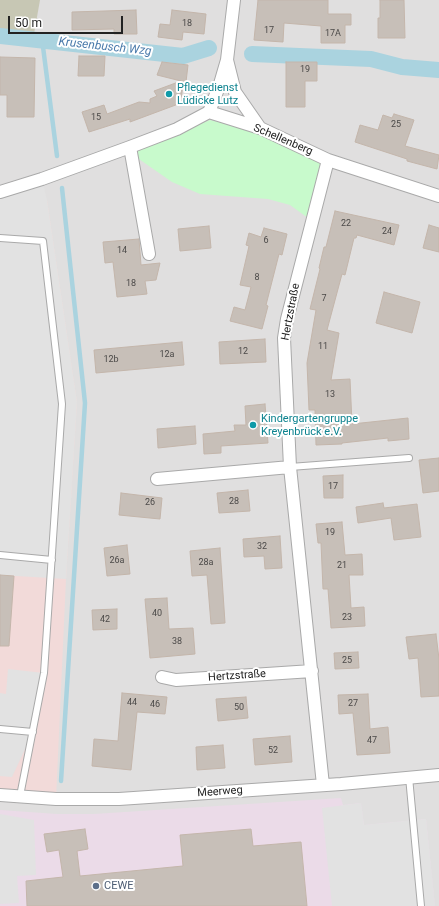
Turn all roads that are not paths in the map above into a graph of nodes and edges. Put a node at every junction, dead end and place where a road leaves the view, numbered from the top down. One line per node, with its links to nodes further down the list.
1 (234, 0): 2 (street)
2 (227, 60): 3 (street); 4 (street)
3 (209, 112): 4 (street, Schellenberg); 5 (street)
4 (260, 128): 6 (street, Schellenberg)
5 (130, 147): 7 (street); 10 (street)
6 (328, 160): 8 (street, Schellenberg); 12 (street, Hertzstraße)
7 (0, 192)
8 (439, 196)
9 (0, 238): 15 (lane)
10 (149, 254)
11 (409, 458): 12 (lane)
12 (290, 468): 13 (street); 16 (street, Hertzstraße)
13 (157, 479)
14 (0, 555): 15 (lane)
15 (52, 560): 19 (lane)
16 (312, 671): 17 (street, Hertzstraße); 22 (street, Hertzstraße)
17 (162, 677)
18 (0, 729): 19 (lane)
19 (33, 732): 24 (lane)
20 (439, 775): 21 (street, Meerweg)
21 (409, 777): 22 (street, Meerweg); 25 (lane)
22 (323, 785): 24 (street, Meerweg)
23 (0, 795): 24 (street, Meerweg)
24 (20, 796)
25 (421, 906)

